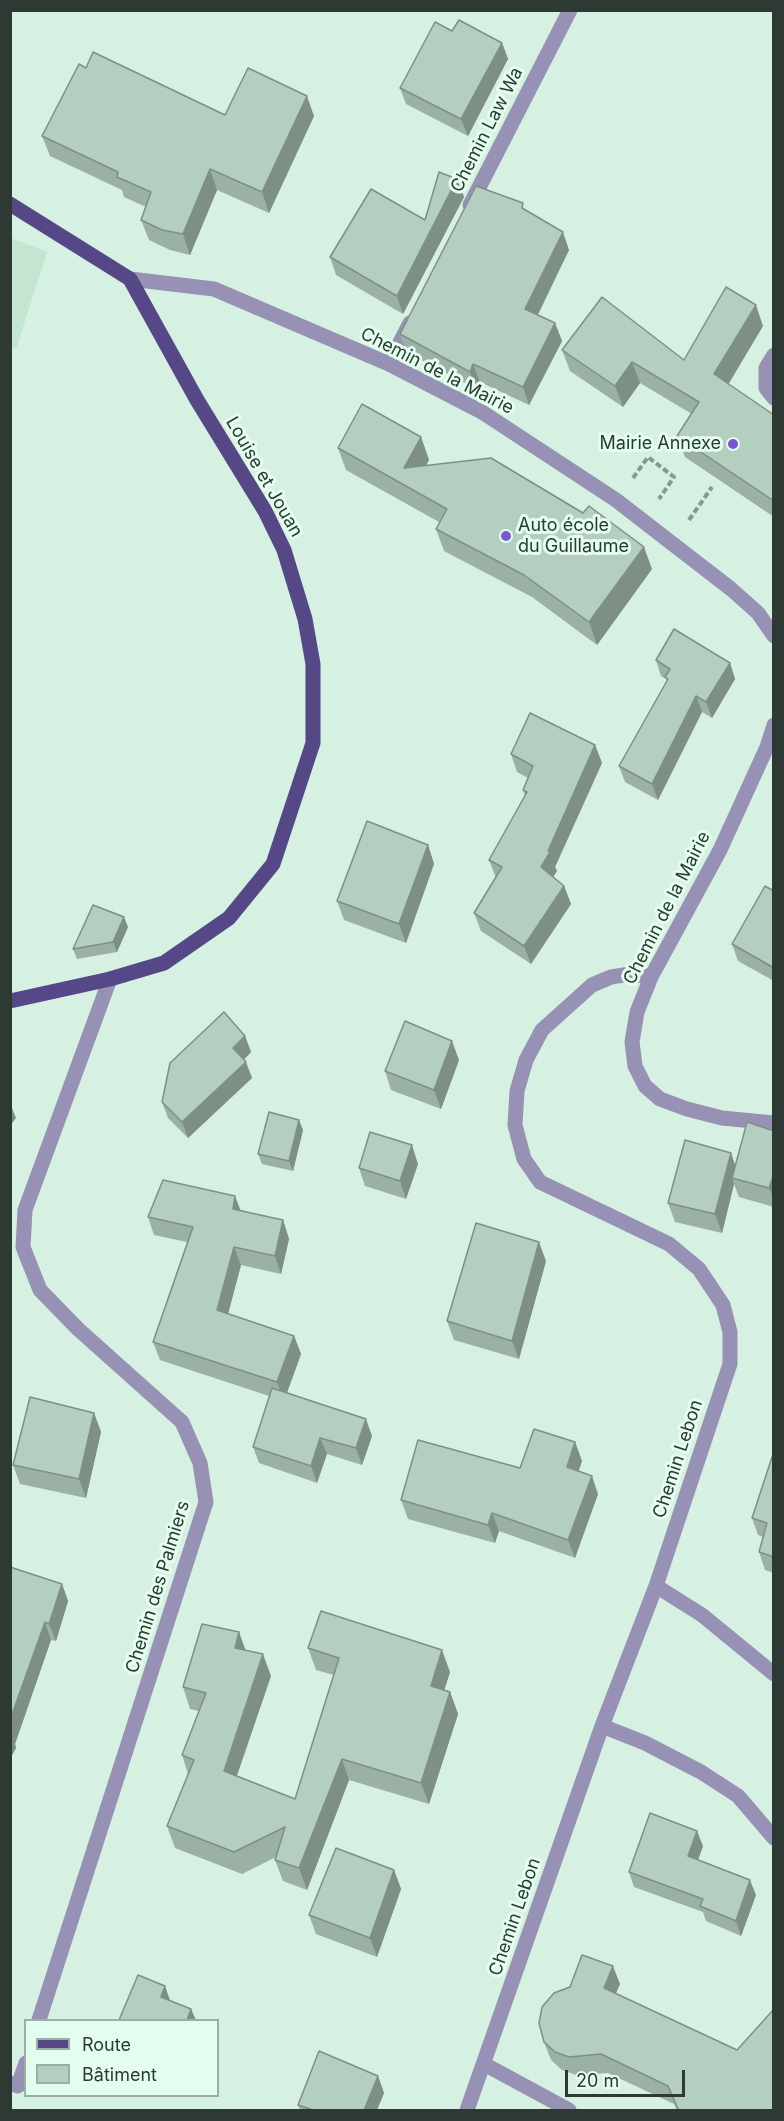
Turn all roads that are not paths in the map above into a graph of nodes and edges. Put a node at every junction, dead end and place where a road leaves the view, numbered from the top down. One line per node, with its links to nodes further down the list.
1 (570, 10): 3 (street, Chemin Law Wa)
2 (10, 204): 4 (main road, Louise et Jouan)
3 (464, 219)
4 (130, 279): 7 (street, Chemin de la Mairie); 12 (main road, Louise et Jouan)
5 (416, 312): 7 (street)
6 (774, 355): 8 (street)
7 (389, 364): 9 (street, Chemin de la Mairie)
8 (774, 398)
9 (774, 636)
10 (774, 725): 11 (street, Chemin de la Mairie)
11 (651, 976): 14 (street, Chemin de la Mairie); 15 (street, Chemin Lebon)
12 (110, 979): 13 (main road, Louise et Jouan); 19 (street, Chemin des Palmiers)
13 (10, 1001)
14 (774, 1123)
15 (656, 1586): 16 (street); 17 (street, Chemin Lebon)
16 (774, 1674)
17 (602, 1726): 18 (street); 20 (street, Chemin Lebon)
18 (774, 1838)
19 (39, 2019)
20 (484, 2064): 23 (street, Chemin Lebon); 24 (street)
21 (24, 2067): 22 (street)
22 (14, 2085)
23 (467, 2110)
24 (569, 2110)

